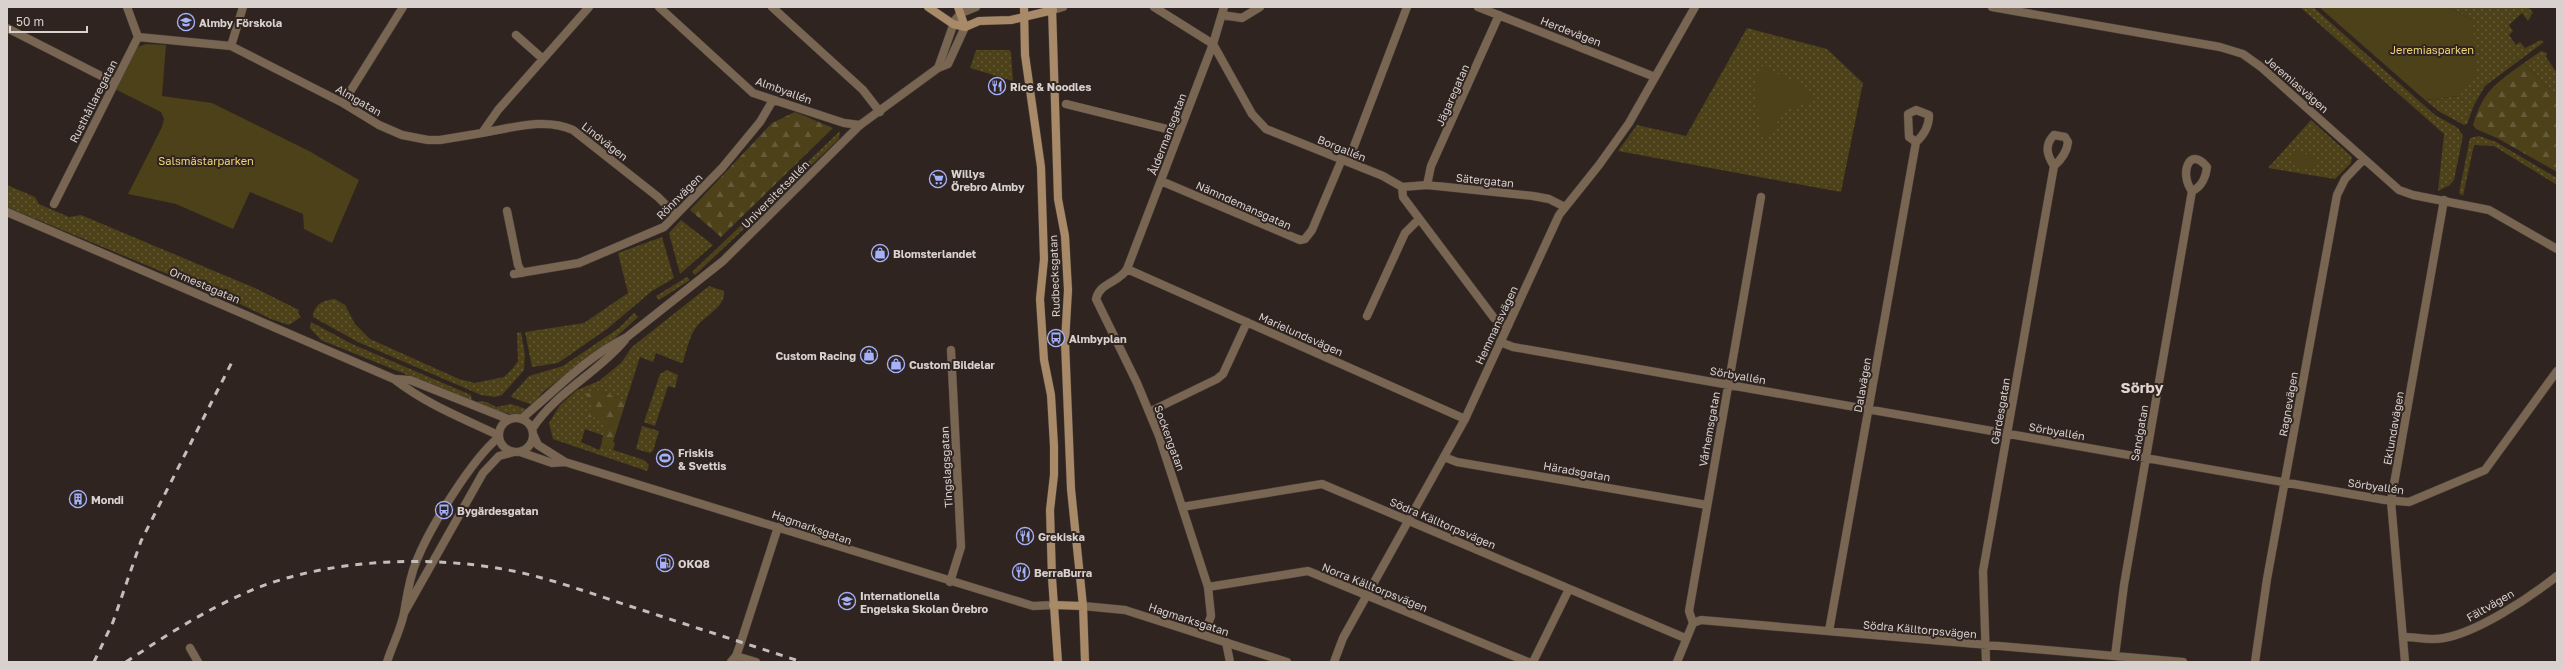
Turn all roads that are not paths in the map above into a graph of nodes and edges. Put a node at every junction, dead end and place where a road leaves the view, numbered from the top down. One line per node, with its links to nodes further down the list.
1 (127, 7): 27 (street)
2 (243, 7): 29 (street)
3 (403, 7): 35 (street)
4 (589, 7): 30 (street)
5 (659, 7): 34 (street, Almbyallén)
6 (772, 7): 37 (street)
7 (928, 7): 23 (main road)
8 (976, 7): 19 (street)
9 (1024, 7): 22 (main road)
10 (1063, 7): 17 (street)
11 (1154, 7): 28 (street, Borgallén)
12 (1260, 7): 20 (street)
13 (1407, 7): 43 (street)
14 (1478, 7): 21 (street, Herdevägen)
15 (1695, 7): 32 (street, Hemmansvägen)
16 (1992, 7): 18 (street, Jeremiasvägen)
17 (1052, 8): 22 (main road); 92 (main road, Rudbecksgatan)
18 (2013, 9): 42 (street, Jeremiasvägen)
19 (960, 10): 23 (street); 24 (main road)
20 (1223, 11): 28 (street, Åldermansgatan)
21 (1499, 15): 32 (street, Herdevägen); 46 (street, Jägaregatan)
22 (1024, 16): 24 (main road); 91 (main road, Rudbecksgatan)
23 (953, 24): 24 (main road); 31 (street)
24 (966, 27): 31 (street, Universitetsallén)
25 (7, 28): 33 (street)
26 (516, 35): 30 (street)
27 (138, 38): 29 (street, Almgatan); 33 (street, Rusthållaregatan)
28 (1213, 44): 39 (street, Åldermansgatan); 43 (street, Borgallén)
29 (231, 46): 35 (street, Almgatan)
30 (543, 59): 40 (street)
31 (938, 68): 37 (street, Universitetsallén)
32 (1655, 77): 52 (street, Hemmansvägen)
33 (115, 83): 51 (street, Rusthållaregatan)
34 (773, 100): 38 (street, Almbyallén); 55 (street, Rönnvägen)
35 (343, 103): 40 (street, Almgatan)
36 (1066, 104): 39 (street)
37 (880, 112): 38 (street, Universitetsallén)
38 (860, 125): 62 (street, Universitetsallén)
39 (1179, 132): 45 (street, Åldermansgatan)
40 (482, 133): 55 (street, Lindvägen)
41 (1916, 142): 68 (street, Dalavägen)
42 (2364, 159): 50 (street, Jeremiasvägen); 80 (street, Ragnevägen)
43 (1345, 160): 45 (street, Nämndemansgatan); 47 (street, Borgallén)
44 (2054, 166): 74 (street, Gärdesgatan)
45 (1161, 181): 58 (street, Åldermansgatan)
46 (1427, 185): 47 (street, Sätergatan); 52 (street, Sätergatan)
47 (1402, 187): 56 (street)
48 (2192, 190): 78 (street, Sandgatan)
49 (1761, 197): 67 (street, Vårhemsgatan)
50 (2444, 200): 57 (street, Jeremiasvägen); 81 (street, Eklundavägen)
51 (54, 204)
52 (1565, 206): 61 (street, Hemmansvägen)
53 (507, 211): 55 (street, Rönnvägen)
54 (7, 212): 66 (street, Ormestagatan)
55 (676, 215)
56 (1419, 219): 59 (street); 61 (street)
57 (2557, 249)
58 (1127, 269): 60 (street, Marielundsvägen); 69 (street, Sockengatan)
59 (1367, 316)
60 (1247, 322): 69 (street); 72 (street, Marielundsvägen)
61 (1508, 326): 63 (street, Hemmansvägen)
62 (627, 337): 71 (street, Universitetsallén); 73 (street, Universitetsallén)
63 (1500, 342): 67 (street, Sörbyallén); 72 (street, Hemmansvägen)
64 (951, 350): 87 (street, Tingslagsgatan)
65 (2557, 371): 81 (street, Sörbyallén)
66 (394, 379): 70 (street, Ormestagatan); 75 (street, Ormestagatan)
67 (1728, 385): 68 (street, Sörbyallén); 82 (street, Vårhemsgatan)
68 (1869, 409): 74 (street, Sörbyallén); 95 (street, Dalavägen)
69 (1149, 412): 83 (street, Sockengatan)
70 (508, 419): 71 (street); 75 (street)
71 (521, 419): 73 (street)
72 (1465, 419): 77 (street, Hemmansvägen)
73 (532, 431): 76 (street); 79 (street, Hagmarksgatan)
74 (2007, 434): 78 (street, Sörbyallén); 100 (street, Gärdesgatan)
75 (498, 436): 76 (street); 93 (street)
76 (517, 452): 79 (street, Hagmarksgatan); 93 (street)
77 (1444, 457): 82 (street, Häradsgatan); 84 (street, Hemmansvägen)
78 (2146, 458): 80 (street, Sörbyallén); 102 (street, Sandgatan)
79 (565, 462): 85 (street, Hagmarksgatan)
80 (2285, 482): 81 (street, Sörbyallén); 118 (street, Ragnevägen)
81 (2391, 501): 97 (street, Eklundavägen)
82 (1707, 505): 94 (street, Vårhemsgatan)
83 (1182, 507): 84 (street, Södra Källtorpsvägen); 88 (street, Sockengatan)
84 (1408, 521): 89 (street, Södra Källtorpsvägen); 90 (street, Hemmansvägen)
85 (778, 527): 87 (street, Hagmarksgatan); 103 (street)
86 (2557, 576): 97 (street, Fältvägen)
87 (950, 582): 91 (street, Hagmarksgatan)
88 (1208, 587): 90 (street, Norra Källtorpsvägen); 96 (street, Sockengatan)
89 (1569, 589): 98 (street, Södra Källtorpsvägen); 114 (street)
90 (1367, 595): 112 (street, Hemmansvägen); 113 (street, Norra Källtorpsvägen)
91 (1053, 605): 92 (main road); 108 (main road, Rudbecksgatan)
92 (1083, 606): 96 (street, Hagmarksgatan); 109 (main road, Rudbecksgatan)
93 (404, 614): 106 (street)
94 (1693, 622): 95 (street, Södra Källtorpsvägen); 98 (street)
95 (1830, 631): 100 (street, Södra Källtorpsvägen)
96 (1204, 635): 99 (street, Hagmarksgatan)
97 (2403, 637): 119 (street, Eklundavägen)
98 (1686, 638): 115 (street)
99 (1226, 642): 110 (street); 111 (street, Hagmarksgatan)
100 (1985, 646): 102 (street, Södra Källtorpsvägen); 116 (street, Gärdesgatan)
101 (190, 648): 105 (street)
102 (2115, 656): 104 (street, Södra Källtorpsvägen)
103 (733, 659): 107 (street)
104 (2144, 660): 117 (street, Södra Källtorpsvägen)
105 (198, 662)
106 (387, 662)
107 (756, 662)
108 (1058, 662)
109 (1085, 662)
110 (1230, 662)
111 (1287, 662)
112 (1334, 662)
113 (1528, 662)
114 (1533, 662)
115 (1677, 662)
116 (1986, 662)
117 (2183, 662)
118 (2255, 662)
119 (2405, 662)

